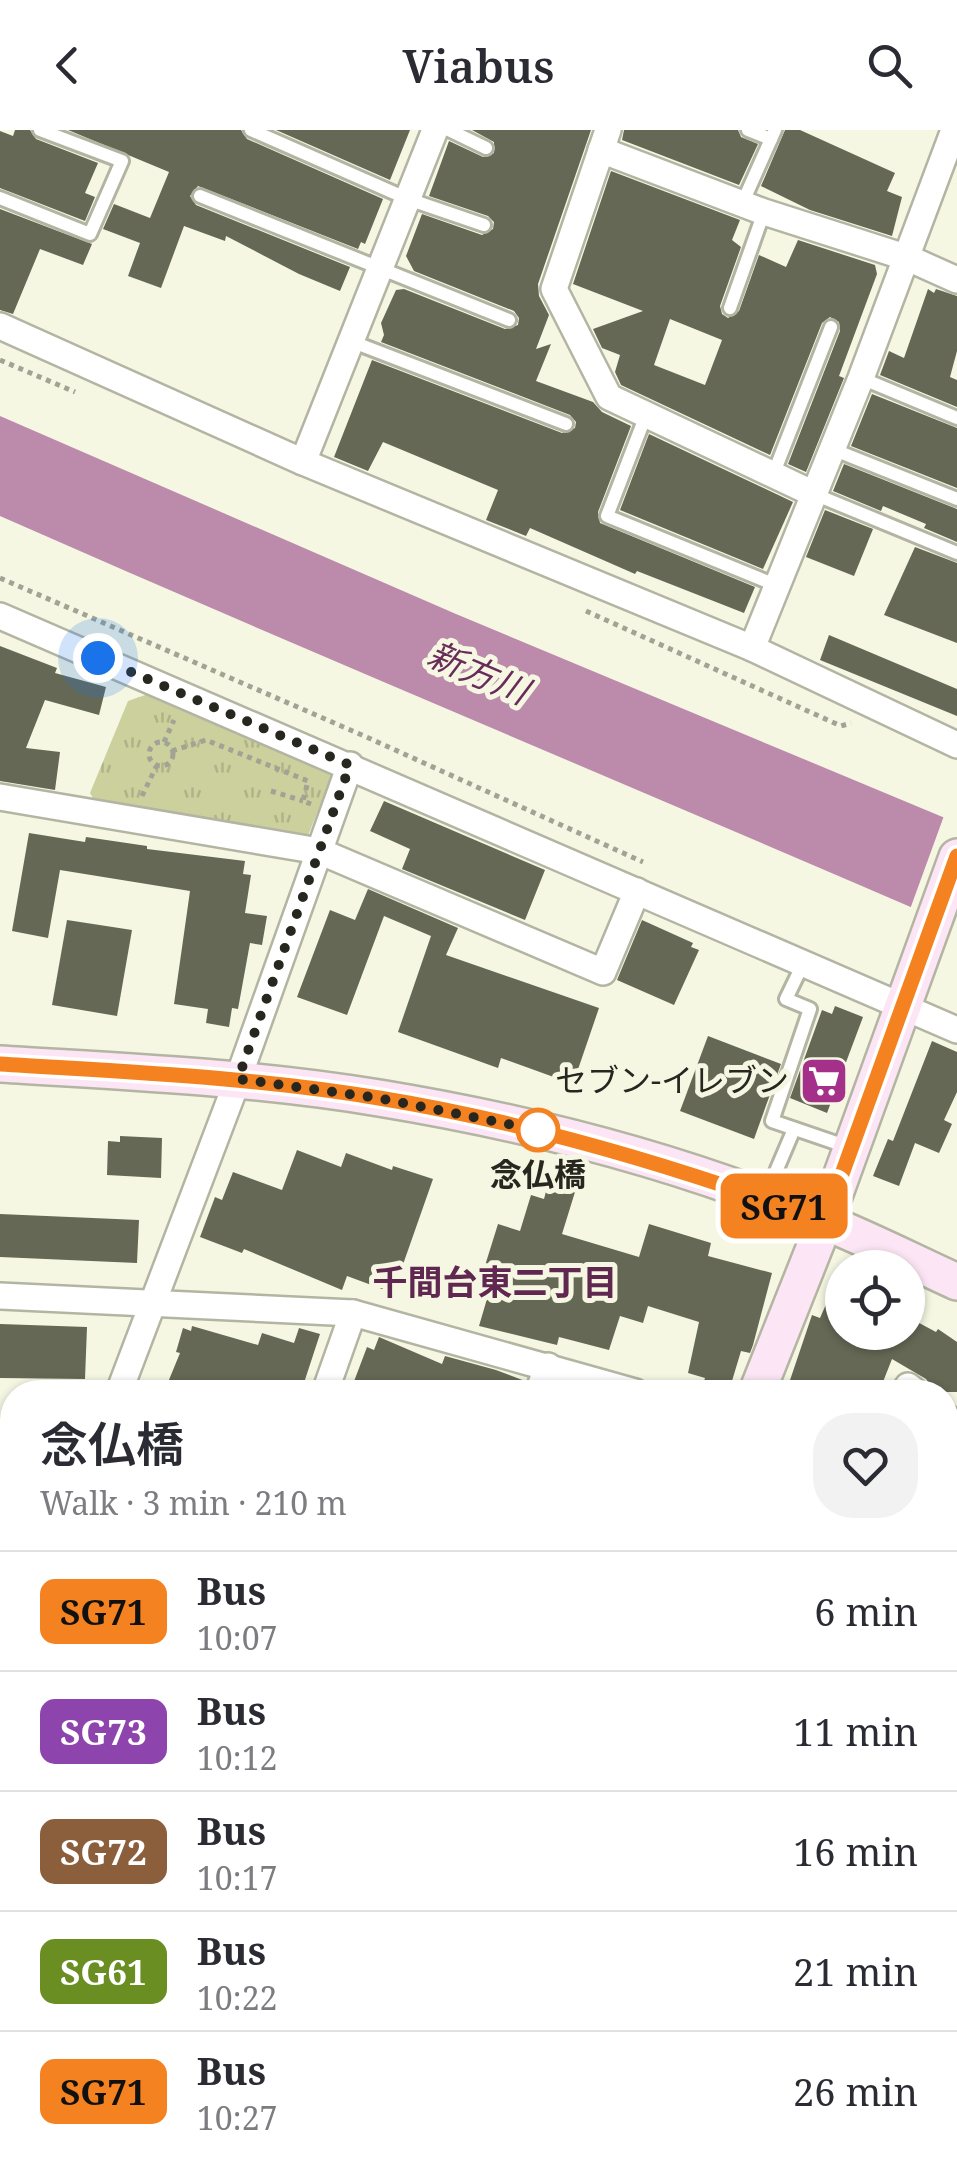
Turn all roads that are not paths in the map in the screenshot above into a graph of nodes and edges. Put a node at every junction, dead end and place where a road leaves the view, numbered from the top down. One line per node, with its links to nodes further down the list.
1 (40, 130): 11 (lane)
2 (250, 130): 12 (lane)
3 (436, 130): 12 (street)
4 (450, 130): 9 (lane)
5 (748, 130): 6 (lane)
6 (773, 135): 13 (lane)
7 (605, 140): 13 (street); 24 (street)
8 (952, 147): 15 (street)
9 (486, 148)
10 (200, 196): 16 (lane)
11 (0, 198)
12 (408, 199): 14 (lane); 16 (street)
13 (753, 208): 15 (street); 18 (lane)
14 (484, 225)
15 (908, 258): 17 (street); 23 (street)
16 (380, 270): 19 (lane); 22 (street)
17 (957, 280)
18 (730, 308)
19 (509, 320)
20 (0, 326): 28 (street)
21 (831, 327): 29 (lane)
22 (353, 342): 26 (lane); 28 (street)
23 (861, 378): 25 (lane); 27 (street)
24 (646, 414): 29 (street); 33 (lane)
25 (957, 418)
26 (566, 424)
27 (832, 449): 30 (street); 31 (lane)
28 (302, 462): 35 (street)
29 (773, 476): 30 (street)
30 (814, 494): 32 (lane); 33 (street)
31 (957, 500)
32 (957, 553)
33 (778, 586): 35 (street)
34 (0, 616): 37 (street)
35 (752, 648): 36 (street)
36 (957, 746)
37 (350, 765): 39 (street); 41 (street)
38 (0, 797): 39 (street)
39 (320, 851): 41 (street); 46 (street)
40 (957, 857): 43 (street)
41 (637, 891): 42 (street)
42 (803, 964): 43 (street); 47 (lane)
43 (902, 1006): 44 (street); 48 (street)
44 (957, 1030)
45 (0, 1064): 46 (street)
46 (238, 1079): 49 (street); 53 (street)
47 (794, 1129): 48 (lane); 49 (lane)
48 (851, 1148): 50 (street)
49 (764, 1199): 50 (street)
50 (825, 1221): 51 (street); 60 (street)
51 (957, 1282)
52 (0, 1296): 53 (street)
53 (152, 1304): 54 (street); 56 (street)
54 (353, 1313): 55 (street); 57 (street)
55 (548, 1366): 58 (street); 59 (street)
56 (124, 1380)
57 (329, 1380)
58 (543, 1380)
59 (595, 1380)
60 (763, 1380)

